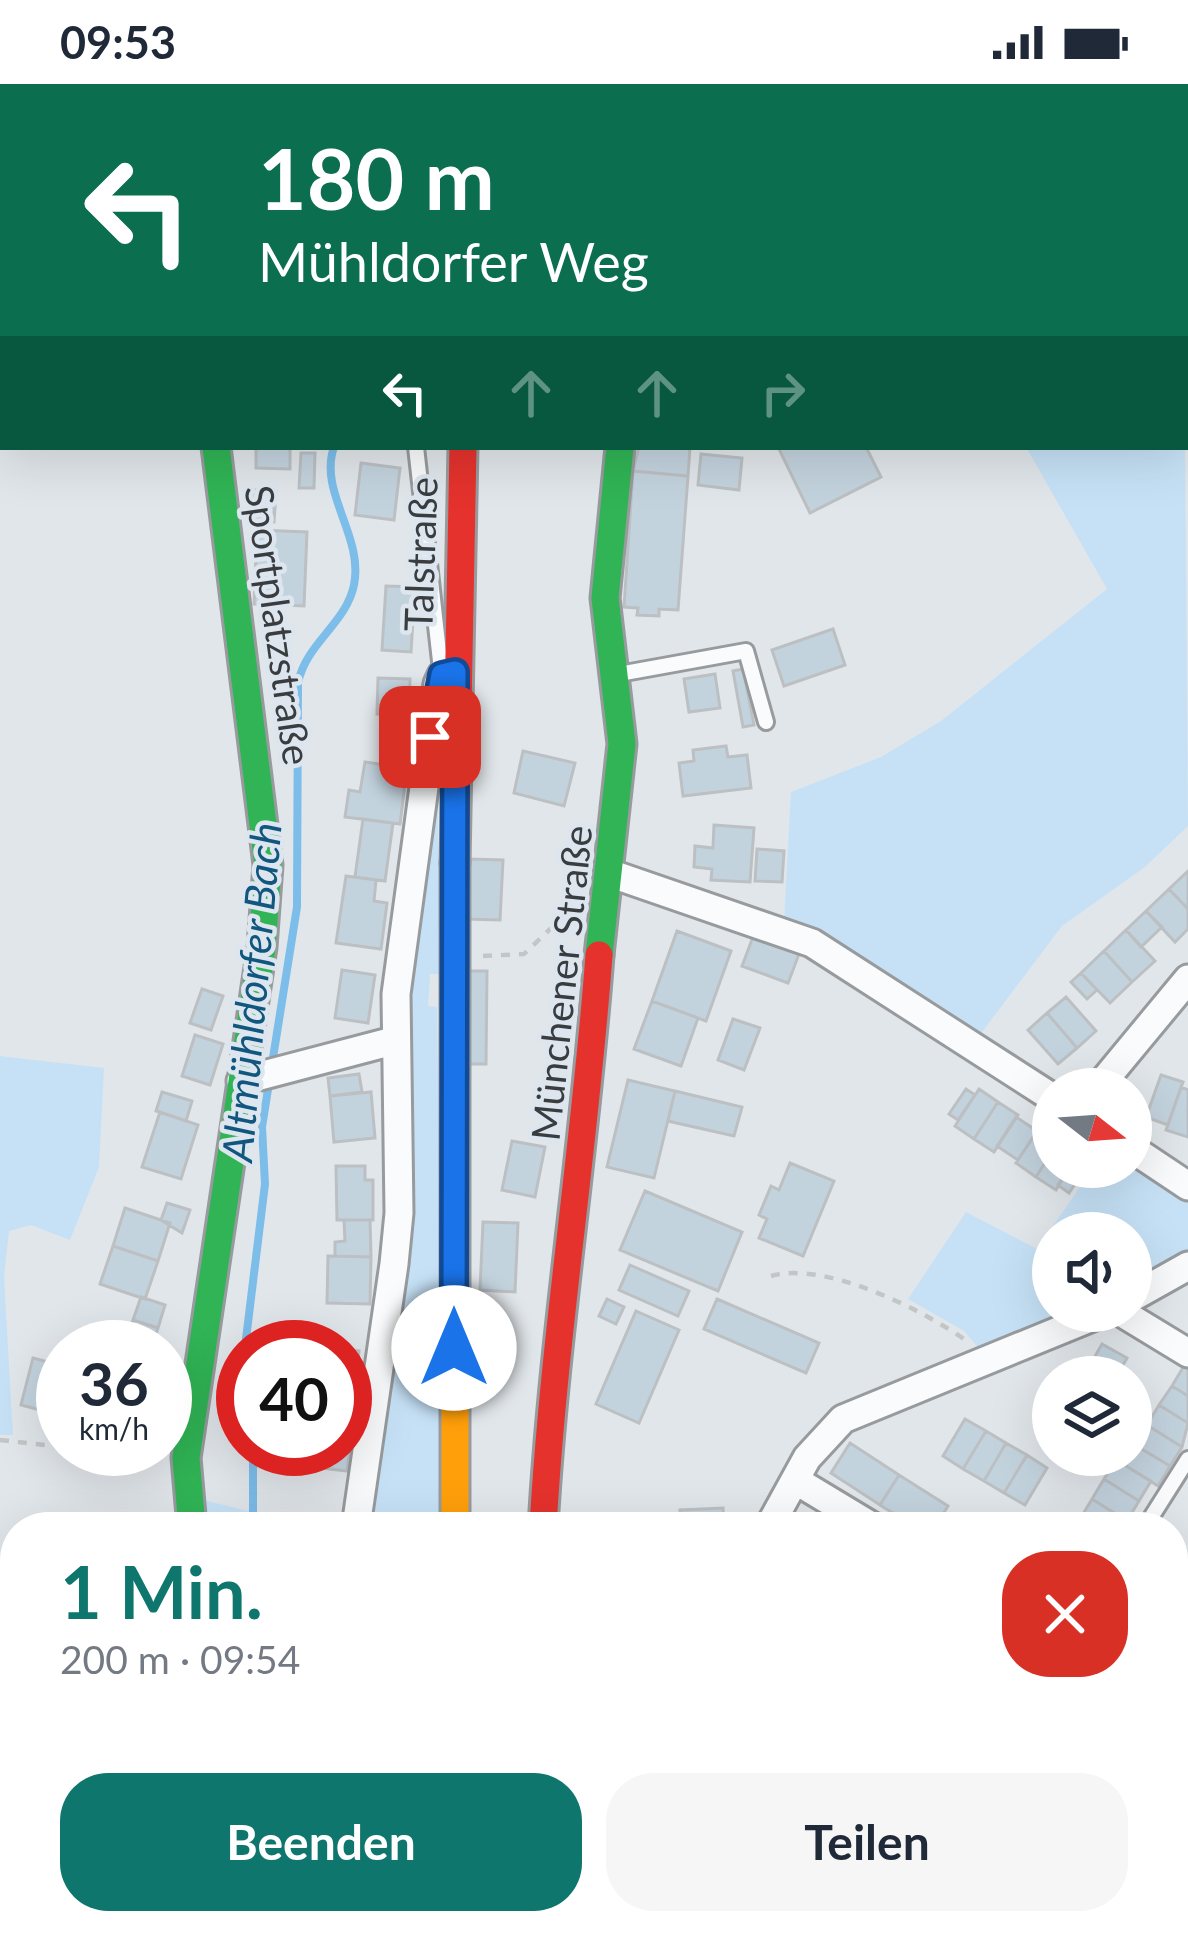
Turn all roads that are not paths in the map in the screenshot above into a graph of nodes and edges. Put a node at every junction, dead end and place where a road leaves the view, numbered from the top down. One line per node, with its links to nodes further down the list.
1 (216, 450): 12 (street, Sportplatzstraße)
2 (416, 450): 5 (lane)
3 (463, 450): 5 (street, Talstraße)
4 (620, 450): 6 (street, Münchener Straße)
5 (449, 673): 10 (street); 25 (street, Talstraße)
6 (614, 675): 7 (lane); 8 (street, Münchener Straße)
7 (766, 722)
8 (609, 873): 13 (street); 26 (street, Münchener Straße)
9 (1188, 980): 11 (street)
10 (393, 1041): 12 (street); 24 (street)
11 (1115, 1068)
12 (246, 1080): 23 (street, Sportplatzstraße)
13 (1032, 1084)
14 (1152, 1162): 15 (street)
15 (1188, 1186)
16 (1188, 1266): 17 (street)
17 (1152, 1286)
18 (1152, 1331): 20 (street)
19 (1057, 1332): 22 (street)
20 (1188, 1353)
21 (1188, 1459): 29 (lane)
22 (795, 1480): 27 (street); 28 (street)
23 (191, 1512)
24 (359, 1512)
25 (455, 1512)
26 (544, 1512)
27 (777, 1512)
28 (848, 1512)
29 (1154, 1512)

